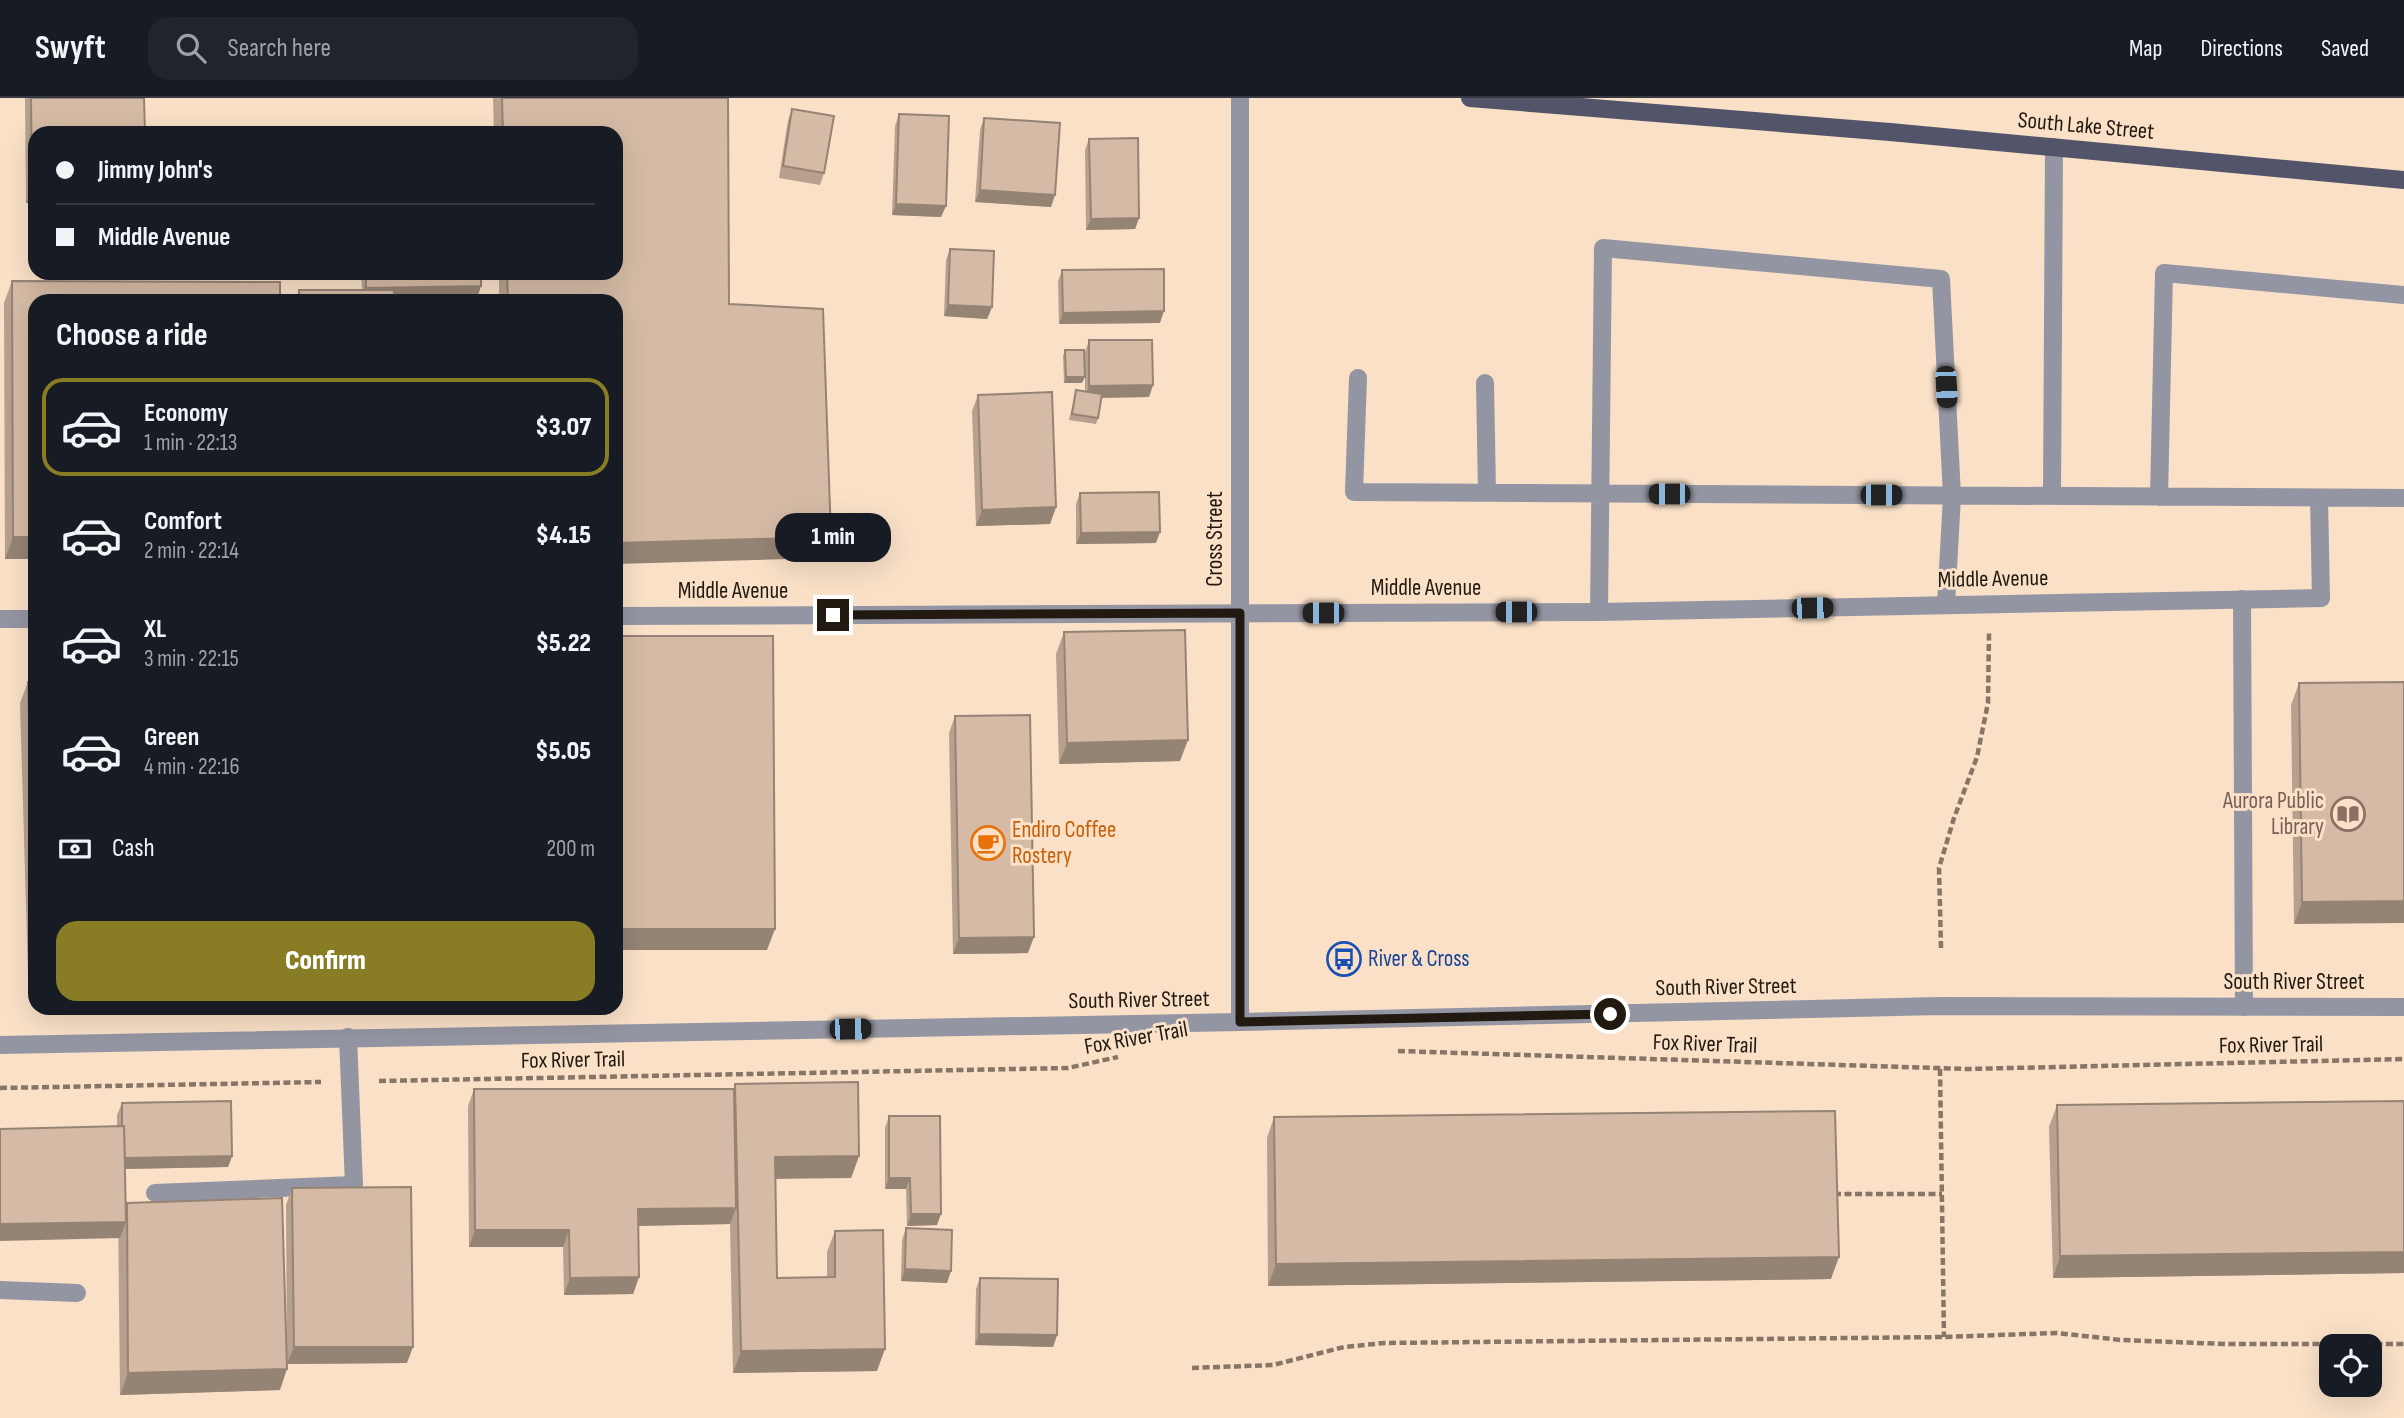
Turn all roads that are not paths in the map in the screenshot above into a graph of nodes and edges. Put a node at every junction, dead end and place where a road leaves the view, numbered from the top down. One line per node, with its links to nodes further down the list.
1 (1240, 98): 18 (street, Cross Street)
2 (1470, 98): 3 (main road, South Lake Street)
3 (2054, 147): 4 (main road, South Lake Street); 11 (street)
4 (2404, 180)
5 (2404, 295): 12 (street)
6 (1358, 378): 8 (street)
7 (1485, 383): 8 (street)
8 (1488, 493): 9 (street)
9 (1600, 494): 10 (street); 10 (street); 17 (street)
10 (1952, 496): 11 (street); 16 (street)
11 (2052, 496): 12 (street)
12 (2159, 496): 13 (street)
13 (2319, 498): 14 (street); 15 (street, Middle Avenue)
14 (2404, 498)
15 (2242, 599): 16 (street, Middle Avenue); 22 (street)
16 (1946, 605): 17 (street, Middle Avenue)
17 (1599, 612): 18 (street, Middle Avenue)
18 (1240, 613): 19 (street, Middle Avenue); 24 (street, Cross Street)
19 (623, 616)
20 (0, 619): 21 (street)
21 (28, 619)
22 (2245, 1007): 23 (street, South River Street); 24 (street, South River Street)
23 (2404, 1007)
24 (1240, 1022): 25 (street, South River Street)
25 (348, 1037): 26 (street, South River Street); 27 (street)
26 (0, 1045)
27 (155, 1193)
28 (0, 1290): 29 (street)
29 (78, 1293)

